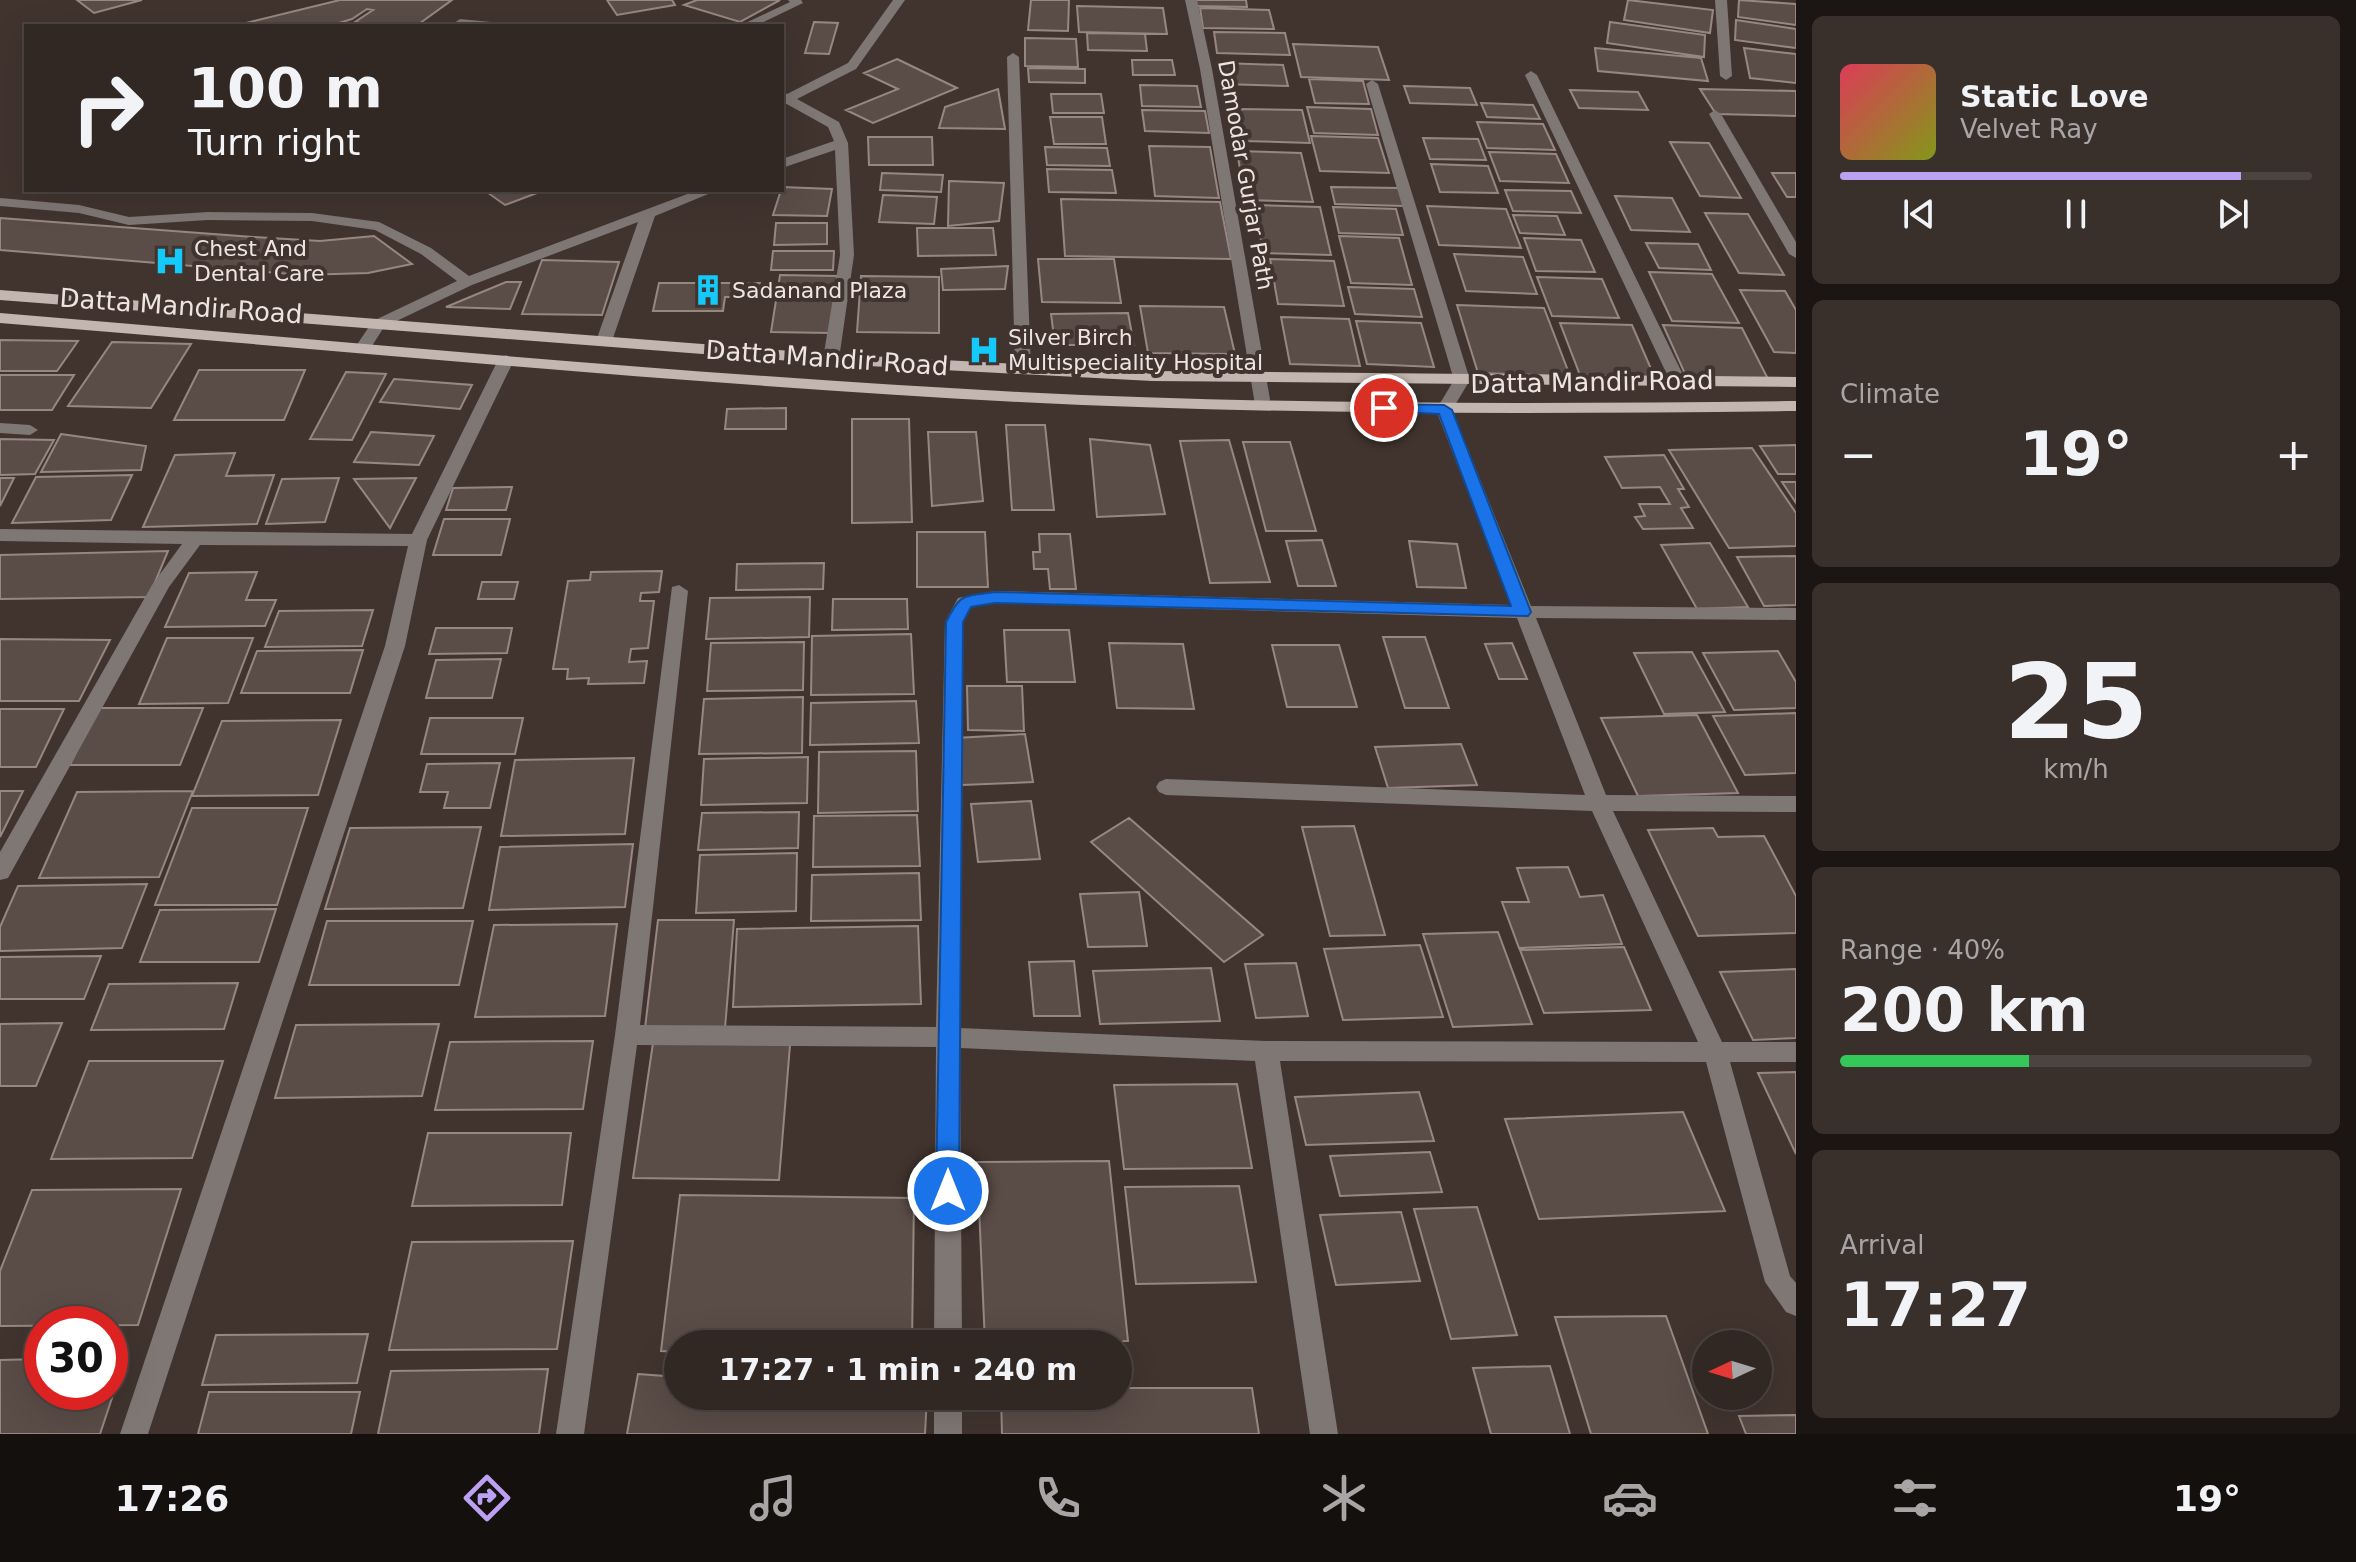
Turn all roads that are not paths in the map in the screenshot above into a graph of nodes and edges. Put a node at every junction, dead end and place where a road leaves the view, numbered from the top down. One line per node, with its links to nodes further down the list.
1 (794, 0): 7 (street)
2 (899, 0): 12 (street)
3 (1191, 0): 29 (street, Damodar Gurjar Path)
4 (1721, 0): 10 (street)
5 (460, 23): 6 (street)
6 (470, 24)
7 (750, 24)
8 (1013, 57): 28 (street)
9 (1531, 75): 32 (street)
10 (1726, 76)
11 (1372, 84): 30 (street)
12 (784, 98): 14 (street)
13 (1715, 114): 19 (street)
14 (841, 143): 15 (street); 26 (street)
15 (784, 163)
16 (705, 192): 18 (street)
17 (0, 202): 20 (street)
18 (649, 212): 20 (street); 24 (street)
19 (1796, 254)
20 (467, 282): 23 (street)
21 (0, 295): 23 (main road, Datta Mandir Road)
22 (0, 318): 25 (main road, Datta Mandir Road)
23 (378, 324): 24 (main road, Datta Mandir Road); 25 (street)
24 (604, 341): 26 (main road, Datta Mandir Road)
25 (364, 346): 27 (main road, Datta Mandir Road)
26 (831, 359): 28 (main road, Datta Mandir Road)
27 (506, 360): 33 (main road, Datta Mandir Road); 40 (street)
28 (1023, 369): 29 (main road, Datta Mandir Road)
29 (1257, 378): 30 (main road, Datta Mandir Road); 33 (street, Damodar Gurjar Path)
30 (1462, 380): 32 (main road, Datta Mandir Road); 35 (street)
31 (1796, 382): 32 (main road, Datta Mandir Road)
32 (1679, 383)
33 (1263, 405): 35 (main road, Datta Mandir Road)
34 (1796, 406): 35 (main road, Datta Mandir Road)
35 (1444, 410): 42 (street)
36 (0, 428): 37 (street)
37 (30, 430)
38 (0, 535): 39 (street)
39 (195, 539): 40 (street); 47 (street)
40 (418, 540): 56 (street)
41 (679, 591): 48 (street)
42 (1522, 612): 43 (street); 45 (street); 49 (street)
43 (1796, 614)
44 (1166, 787): 45 (street)
45 (1599, 803): 46 (street); 51 (street)
46 (1796, 804)
47 (0, 872)
48 (627, 1035): 49 (street); 57 (street)
49 (948, 1037): 50 (street); 54 (street)
50 (1266, 1051): 51 (street); 59 (street)
51 (1715, 1052): 52 (street); 53 (street)
52 (1796, 1052)
53 (1796, 1303)
54 (948, 1330)
55 (948, 1410): 58 (street)
56 (134, 1434)
57 (570, 1434)
58 (948, 1434)
59 (1324, 1434)

